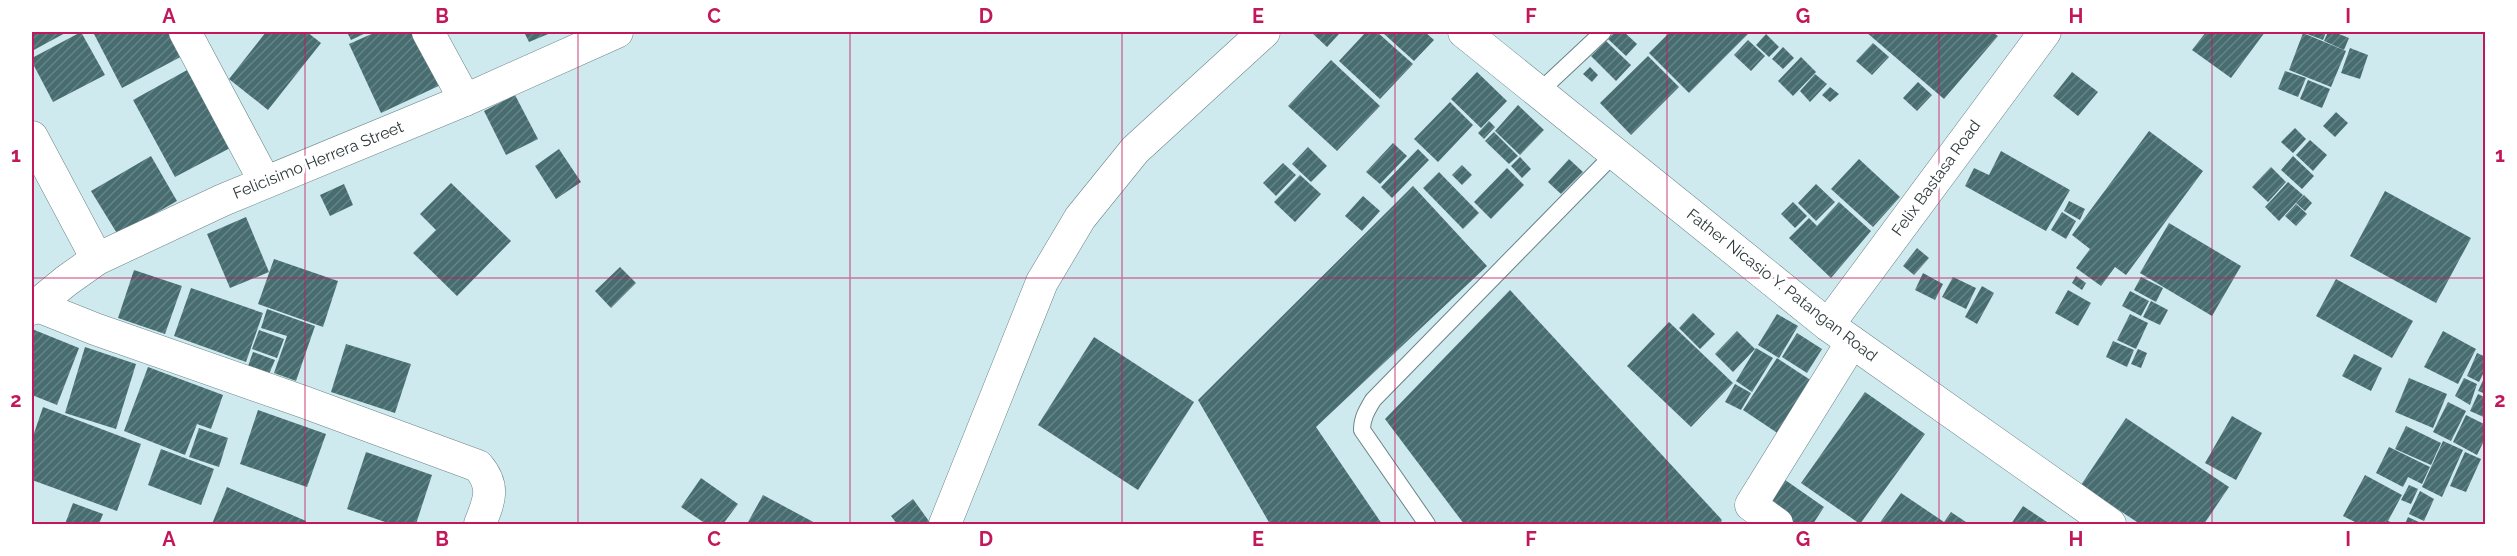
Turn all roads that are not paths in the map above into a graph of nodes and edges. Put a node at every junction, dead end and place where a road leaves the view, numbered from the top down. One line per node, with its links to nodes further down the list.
1 (185, 32): 12 (street)
2 (428, 32): 9 (street)
3 (617, 32): 9 (street, Felicisimo Herrera Street)
4 (1264, 32): 18 (street)
5 (1464, 32): 8 (street, Father Nicasio Y. Patangan Road)
6 (1603, 32): 8 (lane)
7 (2045, 32): 15 (street, Felix Bastasa Road)
8 (1540, 91): 11 (street, Father Nicasio Y. Patangan Road)
9 (465, 100): 12 (street, Felicisimo Herrera Street)
10 (32, 137): 13 (street)
11 (1615, 153): 15 (street, Father Nicasio Y. Patangan Road); 19 (lane)
12 (265, 182): 13 (street, Felicisimo Herrera Street)
13 (98, 259): 14 (street, Felicisimo Herrera Street)
14 (33, 307): 17 (street)
15 (1840, 333): 16 (street, Felix Bastasa Road); 21 (street, Father Nicasio Y. Patangan Road)
16 (1747, 515): 20 (street)
17 (480, 525)
18 (945, 525)
19 (1427, 525)
20 (1777, 525)
21 (2110, 525)

